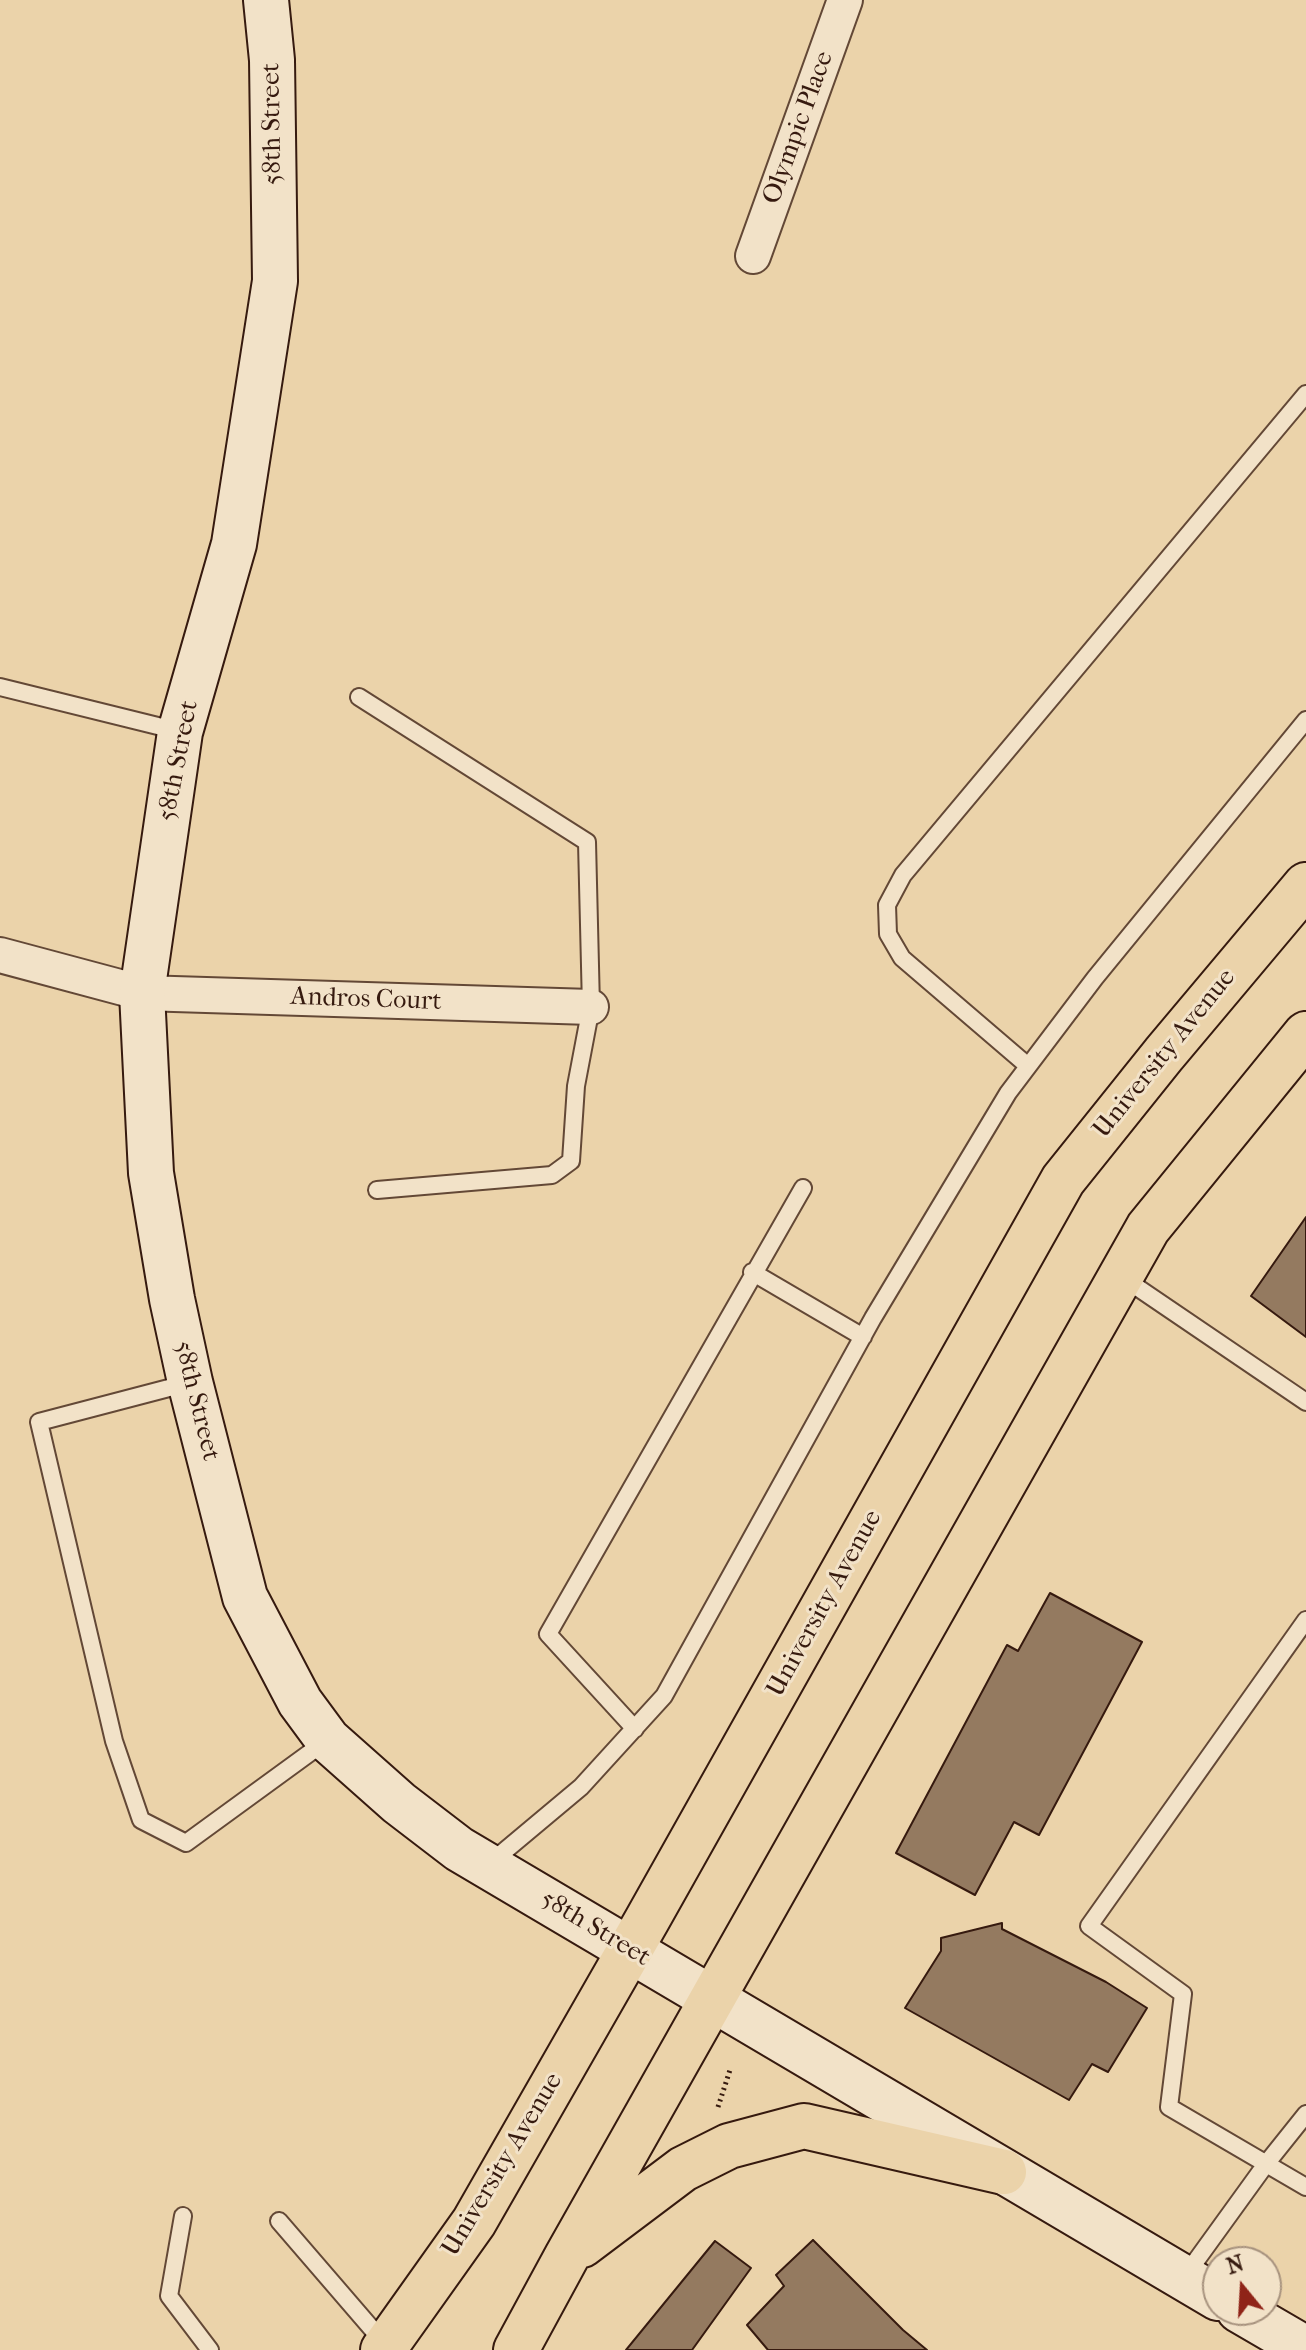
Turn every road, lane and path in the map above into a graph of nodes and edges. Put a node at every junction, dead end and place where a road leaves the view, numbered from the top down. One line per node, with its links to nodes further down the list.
1 (266, 0): 8 (street, 58th Street)
2 (845, 0): 3 (street, Olympic Place)
3 (753, 256)
4 (1306, 394): 14 (lane)
5 (0, 687): 8 (lane)
6 (359, 697): 12 (lane)
7 (1306, 720): 14 (lane)
8 (180, 732): 11 (street, 58th Street)
9 (1306, 885): 26 (main road, University Avenue)
10 (0, 955): 11 (street, Andros Court)
11 (142, 993): 12 (street, Andros Court); 20 (street, 58th Street)
12 (591, 1007): 16 (lane)
13 (1306, 1034): 18 (main road)
14 (1028, 1066): 19 (lane)
15 (803, 1188): 17 (lane)
16 (377, 1190)
17 (752, 1272): 19 (lane); 23 (lane)
18 (1121, 1276): 21 (lane); 27 (main road)
19 (863, 1337): 23 (lane)
20 (190, 1382): 24 (street, 58th Street); 24 (lane)
21 (1306, 1402)
22 (1306, 1620): 31 (lane)
23 (635, 1729): 25 (lane)
24 (328, 1740): 25 (street, 58th Street)
25 (487, 1865): 26 (street, 58th Street)
26 (630, 1949): 27 (street, 58th Street); 39 (main road, University Avenue)
27 (712, 2000): 32 (street, 58th Street); 36 (main road)
28 (730, 2070): 30 (path)
29 (1306, 2114): 31 (lane)
30 (717, 2118)
31 (1266, 2164): 33 (lane); 37 (lane)
32 (1004, 2172): 36 (main road); 37 (street, 58th Street)
33 (1306, 2187)
34 (183, 2216): 41 (lane)
35 (279, 2221): 39 (lane)
36 (567, 2256): 42 (main road)
37 (1201, 2288)
38 (1266, 2326): 40 (street)
39 (384, 2348)
40 (1306, 2349)
41 (210, 2350)
42 (516, 2350)

